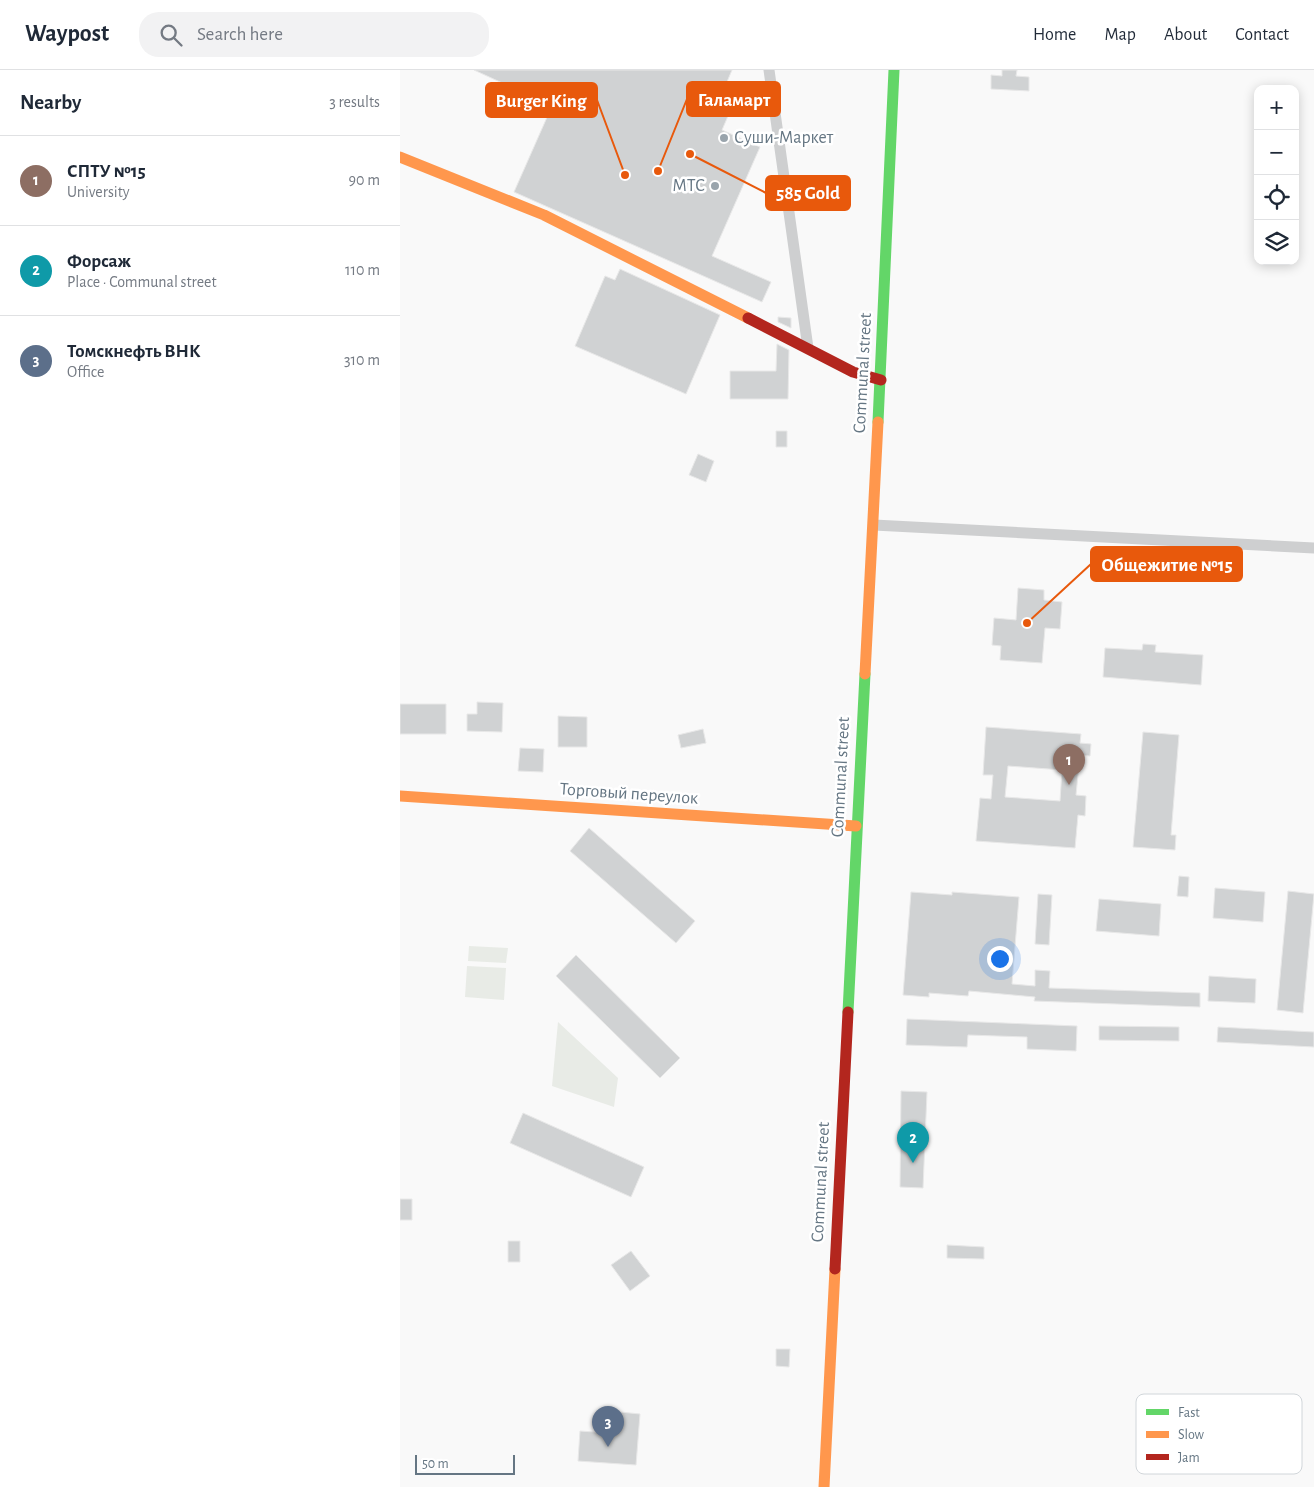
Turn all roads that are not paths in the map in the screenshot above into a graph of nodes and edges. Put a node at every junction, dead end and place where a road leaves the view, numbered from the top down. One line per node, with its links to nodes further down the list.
1 (769, 70): 4 (street)
2 (894, 70): 5 (main road, Communal street)
3 (400, 156): 4 (main road)
4 (808, 348): 5 (main road)
5 (881, 380): 6 (main road, Communal street)
6 (874, 525): 7 (street); 9 (main road, Communal street)
7 (1314, 548)
8 (400, 796): 9 (main road, Торговый переулок)
9 (856, 826): 10 (main road, Communal street)
10 (824, 1487)

